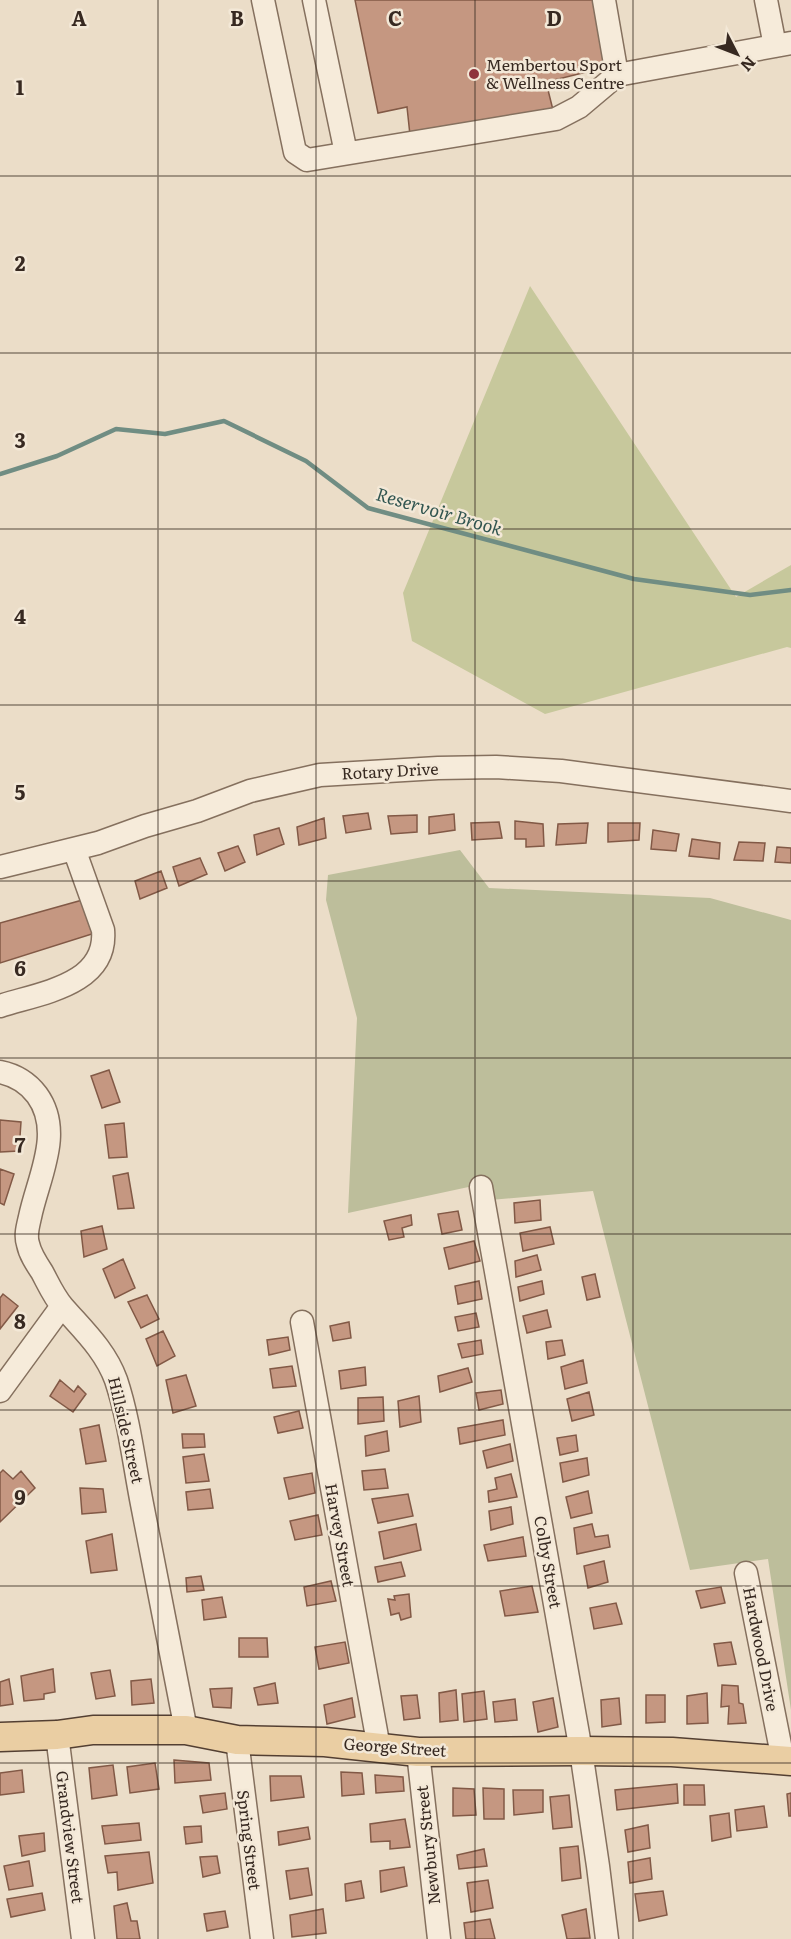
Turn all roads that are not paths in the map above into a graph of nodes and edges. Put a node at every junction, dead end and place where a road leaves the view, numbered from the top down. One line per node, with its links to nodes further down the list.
1 (263, 0): 7 (street)
2 (314, 0): 7 (street)
3 (603, 0): 6 (street)
4 (766, 0): 5 (street)
5 (783, 45): 6 (street)
6 (617, 75): 7 (street)
7 (346, 153)
8 (791, 801): 9 (street, Rotary Drive)
9 (74, 849): 10 (street, Rotary Drive); 11 (street)
10 (0, 867)
11 (0, 1006)
12 (0, 1072): 14 (street, Hillside Street)
13 (482, 1187): 23 (street, Colby Street)
14 (62, 1306): 16 (street); 18 (street, Hillside Street)
15 (302, 1322): 22 (street, Harvey Street)
16 (0, 1391)
17 (746, 1573): 25 (street, Hardwood Drive)
18 (186, 1730): 19 (main road, George Street); 21 (main road, George Street)
19 (57, 1735): 20 (main road, George Street); 26 (street, Grandview Street)
20 (0, 1737)
21 (237, 1740): 22 (main road, George Street); 27 (street, Spring Street)
22 (379, 1748): 24 (main road, George Street)
23 (581, 1751): 24 (main road, George Street); 25 (main road, George Street); 29 (street, Colby Street)
24 (418, 1752): 28 (street, Newbury Street)
25 (787, 1761)
26 (83, 1939)
27 (262, 1939)
28 (439, 1939)
29 (607, 1939)

